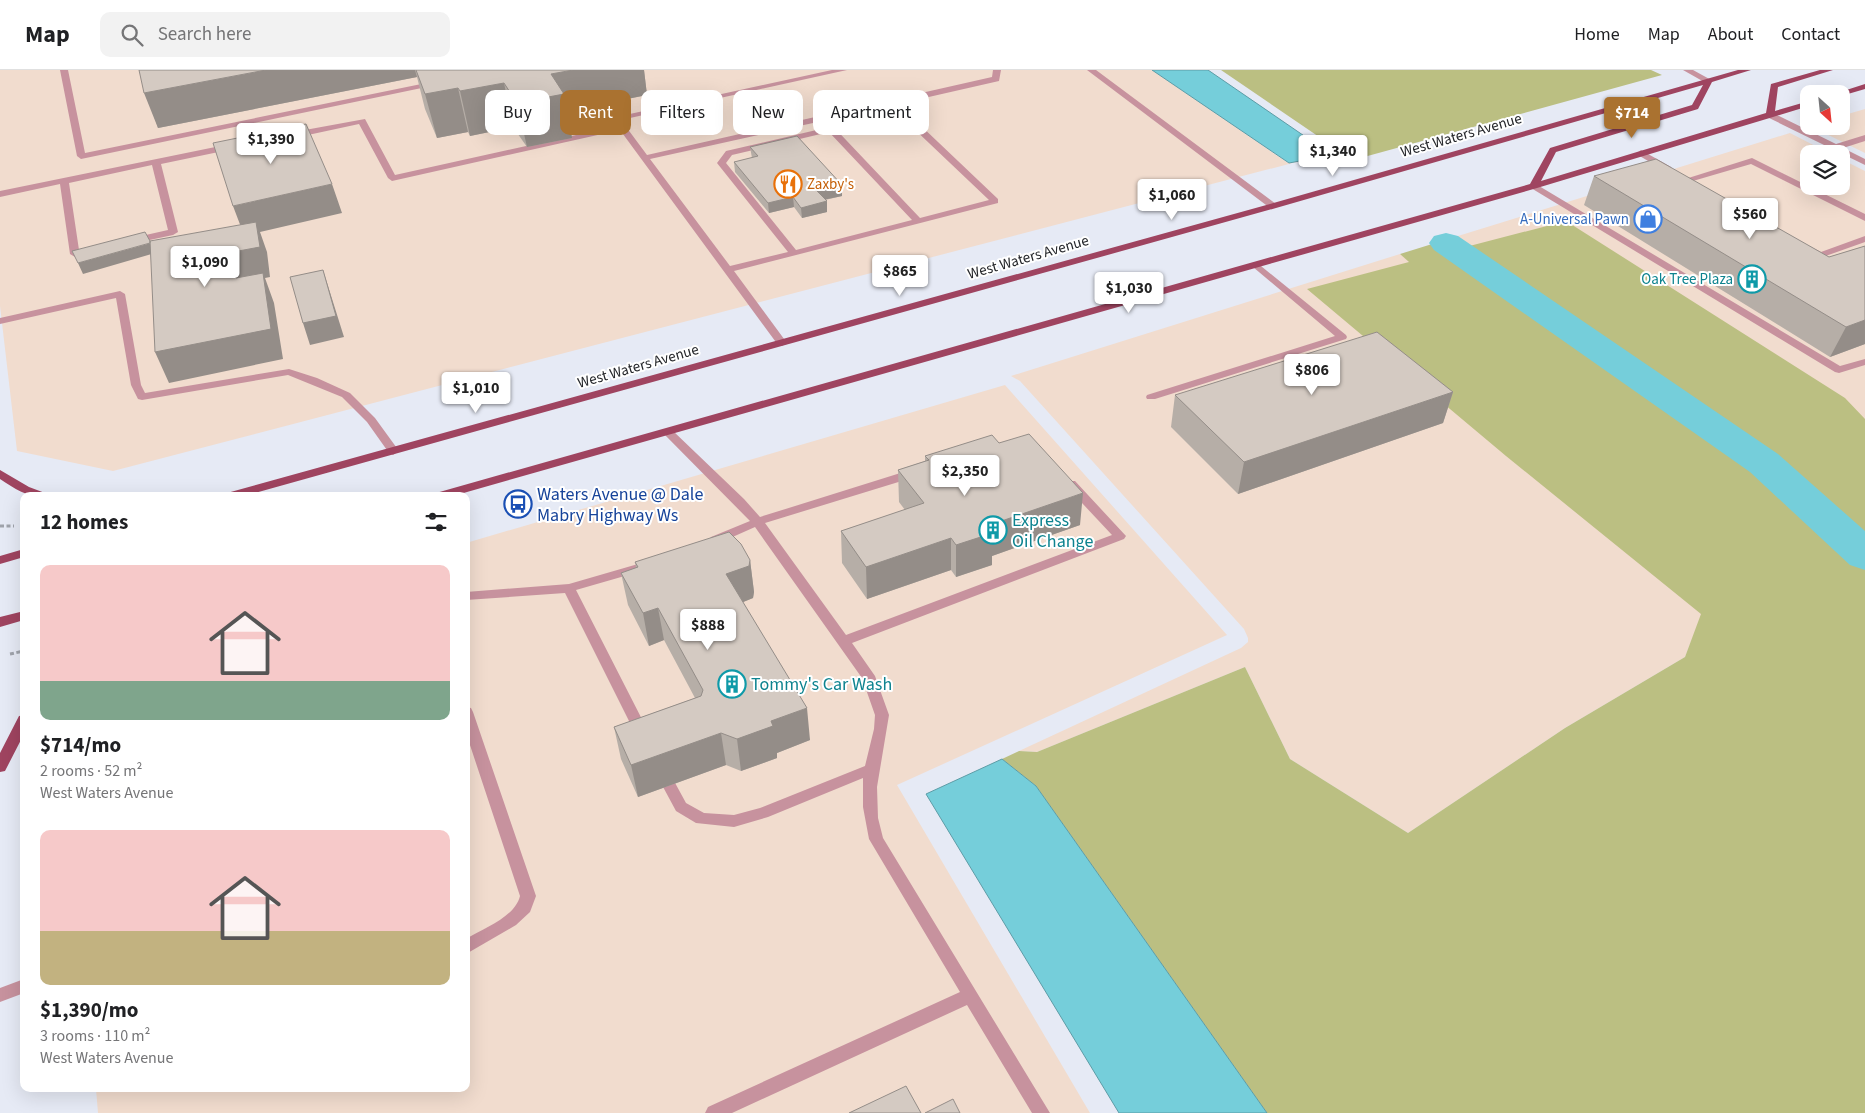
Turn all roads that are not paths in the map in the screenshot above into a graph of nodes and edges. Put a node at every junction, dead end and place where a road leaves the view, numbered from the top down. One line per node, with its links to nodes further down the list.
1 (64, 70): 9 (street)
2 (843, 70): 15 (street)
3 (997, 70): 12 (street)
4 (1091, 70): 37 (street)
5 (1687, 70): 8 (street)
6 (1747, 70): 8 (main road, West Waters Avenue)
7 (1829, 70): 14 (main road)
8 (1709, 81): 34 (main road); 37 (main road, West Waters Avenue)
9 (441, 82)
10 (1863, 88): 11 (main road)
11 (1850, 91)
12 (929, 94)
13 (1800, 106): 14 (main road)
14 (1770, 115): 24 (street); 27 (main road)
15 (631, 116)
16 (813, 120): 29 (street)
17 (813, 133): 44 (street)
18 (586, 135): 22 (street)
19 (628, 135): 29 (street)
20 (837, 135): 39 (street)
21 (926, 135): 39 (street)
22 (287, 136)
23 (1865, 138): 25 (street)
24 (1832, 145)
25 (1842, 145)
26 (240, 146): 30 (street)
27 (1641, 153): 32 (street); 34 (main road)
28 (1850, 154): 31 (street)
29 (645, 158): 46 (street)
30 (156, 162): 33 (street); 41 (street)
31 (1865, 162)
32 (1686, 180): 35 (street); 38 (street)
33 (64, 181): 36 (street); 43 (street)
34 (1534, 186): 45 (main road); 49 (street)
35 (1703, 189)
36 (0, 194)
37 (1273, 206): 48 (main road, West Waters Avenue)
38 (1865, 218)
39 (918, 221): 44 (street)
40 (1865, 239): 42 (street)
41 (120, 244)
42 (1803, 246)
43 (93, 250)
44 (794, 253): 46 (street)
45 (1256, 266): 50 (street); 51 (main road)
46 (728, 270): 48 (street)
47 (0, 321): 52 (street)
48 (782, 343): 52 (main road, West Waters Avenue)
49 (1865, 362)
50 (1151, 398)
51 (668, 432): 58 (main road); 59 (street)
52 (393, 451): 57 (main road, West Waters Avenue)
53 (926, 470): 59 (street)
54 (1061, 473): 68 (street)
55 (0, 474): 56 (main road)
56 (30, 492)
57 (244, 492)
58 (454, 492)
59 (757, 522): 60 (street); 68 (street)
60 (707, 544)
61 (20, 555): 62 (main road)
62 (0, 560)
63 (655, 564): 64 (street)
64 (569, 588): 65 (street); 71 (street)
65 (470, 596)
66 (20, 616): 67 (main road)
67 (0, 622)
68 (844, 641): 73 (street)
69 (470, 724): 75 (street)
70 (20, 728): 72 (main road)
71 (650, 748)
72 (0, 767)
73 (871, 768): 74 (street); 78 (street)
74 (669, 786)
75 (470, 945)
76 (20, 987): 77 (street)
77 (0, 994)
78 (972, 995): 79 (street); 80 (street)
79 (714, 1113)
80 (1042, 1113)

